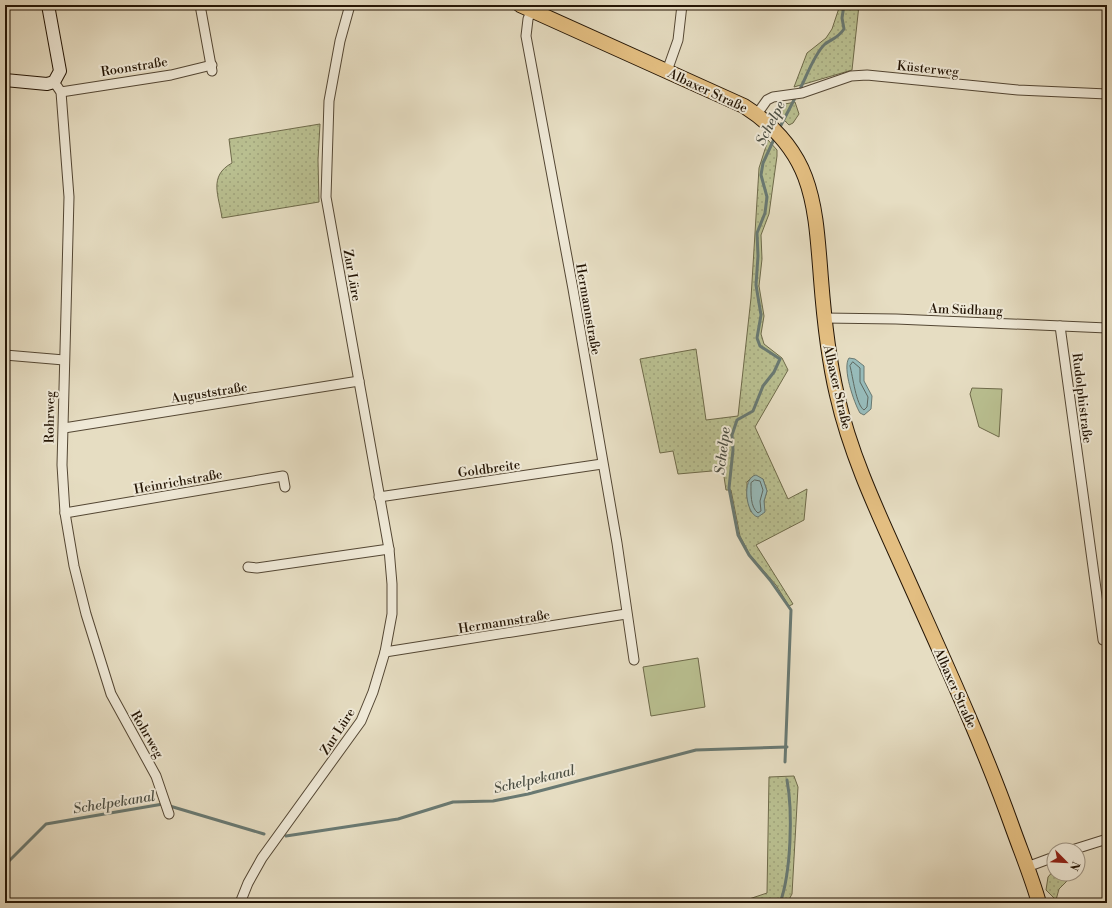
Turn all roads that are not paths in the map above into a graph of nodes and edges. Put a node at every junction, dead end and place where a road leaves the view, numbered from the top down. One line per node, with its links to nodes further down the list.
1 (48, 5): 8 (street, Rohrweg)
2 (200, 5): 8 (street, Roonstraße)
3 (350, 5): 16 (street, Zur Lüre)
4 (682, 5): 6 (street)
5 (525, 8): 6 (main road, Albaxer Straße); 18 (street, Hermannstraße)
6 (667, 71): 10 (main road, Albaxer Straße)
7 (5, 80): 8 (street, Roonstraße)
8 (57, 87): 15 (street, Rohrweg)
9 (1107, 94): 10 (street, Küsterweg)
10 (756, 114): 11 (main road, Albaxer Straße)
11 (824, 318): 12 (street, Am Südhang); 32 (main road, Albaxer Straße)
12 (1060, 326): 13 (street, Am Südhang); 25 (street, Rudolphistraße)
13 (1107, 328)
14 (5, 355): 15 (street)
15 (64, 360): 17 (street, Rohrweg)
16 (359, 381): 17 (street, Auguststraße); 20 (street, Zur Lüre)
17 (64, 428): 21 (street, Rohrweg)
18 (602, 464): 20 (street, Goldbreite); 24 (street, Hermannstraße)
19 (285, 487): 21 (street, Heinrichstraße)
20 (379, 497): 22 (street, Zur Lüre)
21 (65, 513): 28 (street, Rohrweg)
22 (388, 549): 23 (street); 26 (street, Zur Lüre)
23 (248, 567)
24 (626, 614): 26 (street, Hermannstraße); 27 (street, Hermannstraße)
25 (1103, 640)
26 (385, 652): 33 (street, Zur Lüre)
27 (634, 660)
28 (169, 814)
29 (1107, 839): 30 (street)
30 (1086, 846)
31 (1046, 860): 32 (street)
32 (1027, 866): 34 (main road, Albaxer Straße)
33 (240, 903)
34 (1039, 903)

